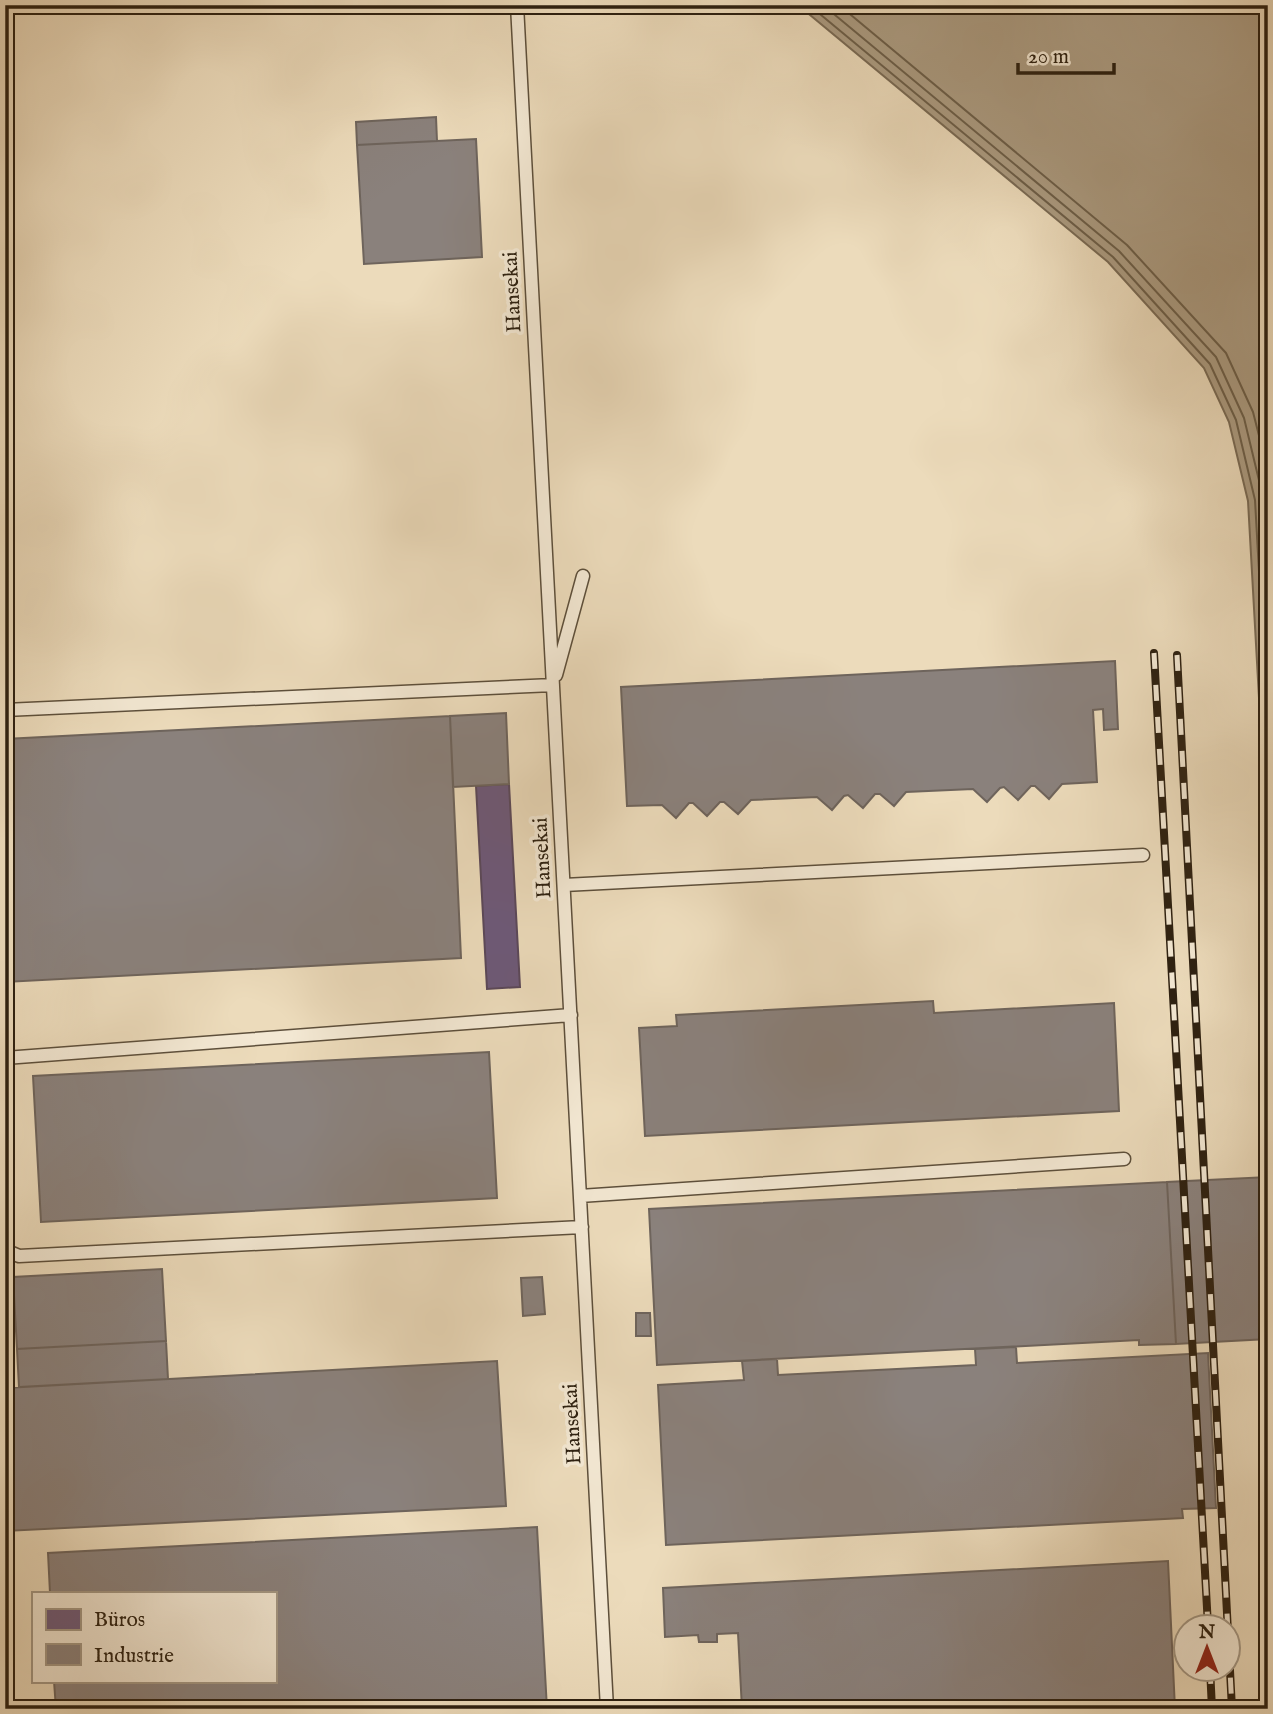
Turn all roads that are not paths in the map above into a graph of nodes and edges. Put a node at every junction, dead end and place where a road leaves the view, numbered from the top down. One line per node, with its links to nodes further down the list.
1 (517, 5): 3 (lane, Hansekai)
2 (583, 576): 3 (lane)
3 (553, 685): 4 (lane); 6 (lane, Hansekai)
4 (5, 710)
5 (1143, 855): 6 (lane)
6 (564, 885): 7 (lane, Hansekai)
7 (570, 1014): 8 (lane); 10 (lane, Hansekai)
8 (5, 1058)
9 (1124, 1159): 10 (lane)
10 (580, 1196): 11 (lane, Hansekai)
11 (582, 1227): 12 (lane); 13 (lane, Hansekai)
12 (5, 1250)
13 (607, 1709)

